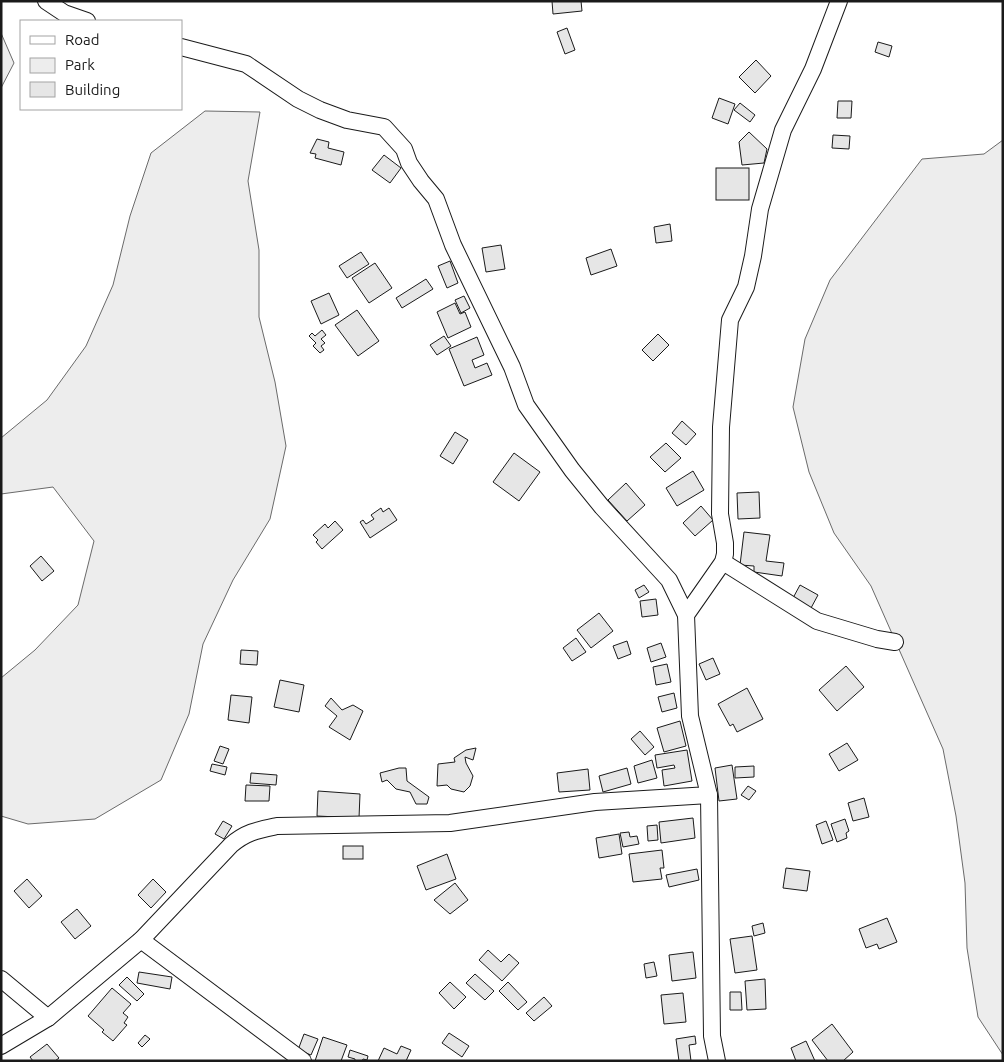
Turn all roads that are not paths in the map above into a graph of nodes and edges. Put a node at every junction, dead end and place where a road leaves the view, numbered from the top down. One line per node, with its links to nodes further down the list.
1 (46, 1): 3 (street)
2 (839, 1): 5 (street)
3 (83, 20)
4 (182, 47): 6 (street)
5 (723, 562): 6 (street); 7 (street)
6 (686, 615): 8 (street)
7 (895, 642)
8 (709, 795): 9 (street); 14 (street)
9 (141, 940): 11 (street); 13 (street)
10 (1, 979): 11 (street)
11 (48, 1018): 12 (street)
12 (1, 1046)
13 (303, 1061)
14 (717, 1061)

